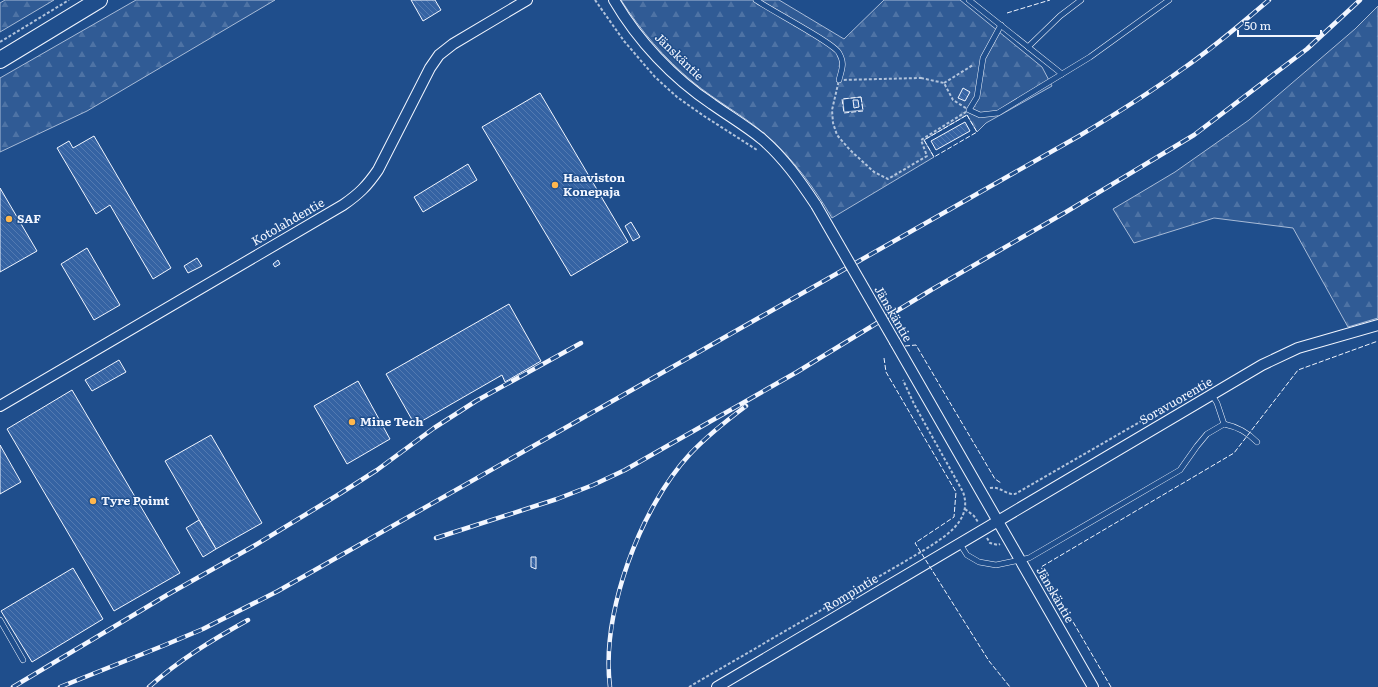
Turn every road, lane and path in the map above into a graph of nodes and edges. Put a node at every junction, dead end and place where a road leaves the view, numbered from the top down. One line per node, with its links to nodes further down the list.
1 (69, 0): 10 (path)
2 (99, 0): 13 (main road)
3 (527, 0): 21 (street, Kotolahdentie)
4 (614, 0): 25 (street, Jänskäntie, bridge)
5 (756, 0): 15 (lane)
6 (969, 0): 9 (lane)
7 (1081, 0): 11 (lane)
8 (1169, 0): 14 (lane)
9 (1001, 25): 11 (lane); 12 (lane)
10 (0, 42)
11 (1028, 47): 14 (lane)
12 (983, 58): 16 (path); 17 (lane)
13 (0, 60)
14 (1062, 74): 17 (lane)
15 (839, 80): 16 (path); 17 (path)
16 (944, 83): 17 (path)
17 (969, 110)
18 (1378, 325): 20 (street, Soravuorentie)
19 (902, 376): 26 (path)
20 (1212, 395): 22 (street, Soravuorentie); 23 (lane)
21 (0, 406)
22 (1168, 421): 25 (path); 27 (street, Soravuorentie)
23 (1224, 424): 24 (lane); 31 (lane)
24 (1258, 442)
25 (980, 492): 27 (street, Jänskäntie)
26 (965, 509): 28 (path); 34 (path)
27 (997, 521): 28 (street, Rompintie); 29 (street, Jänskäntie)
28 (983, 530): 29 (path); 30 (street, Rompintie)
29 (1008, 540): 31 (street, Jänskäntie)
30 (960, 544): 31 (lane); 35 (street, Rompintie)
31 (1020, 560): 36 (street, Jänskäntie)
32 (0, 620): 33 (lane)
33 (23, 660)
34 (689, 687)
35 (717, 687)
36 (1093, 687)

